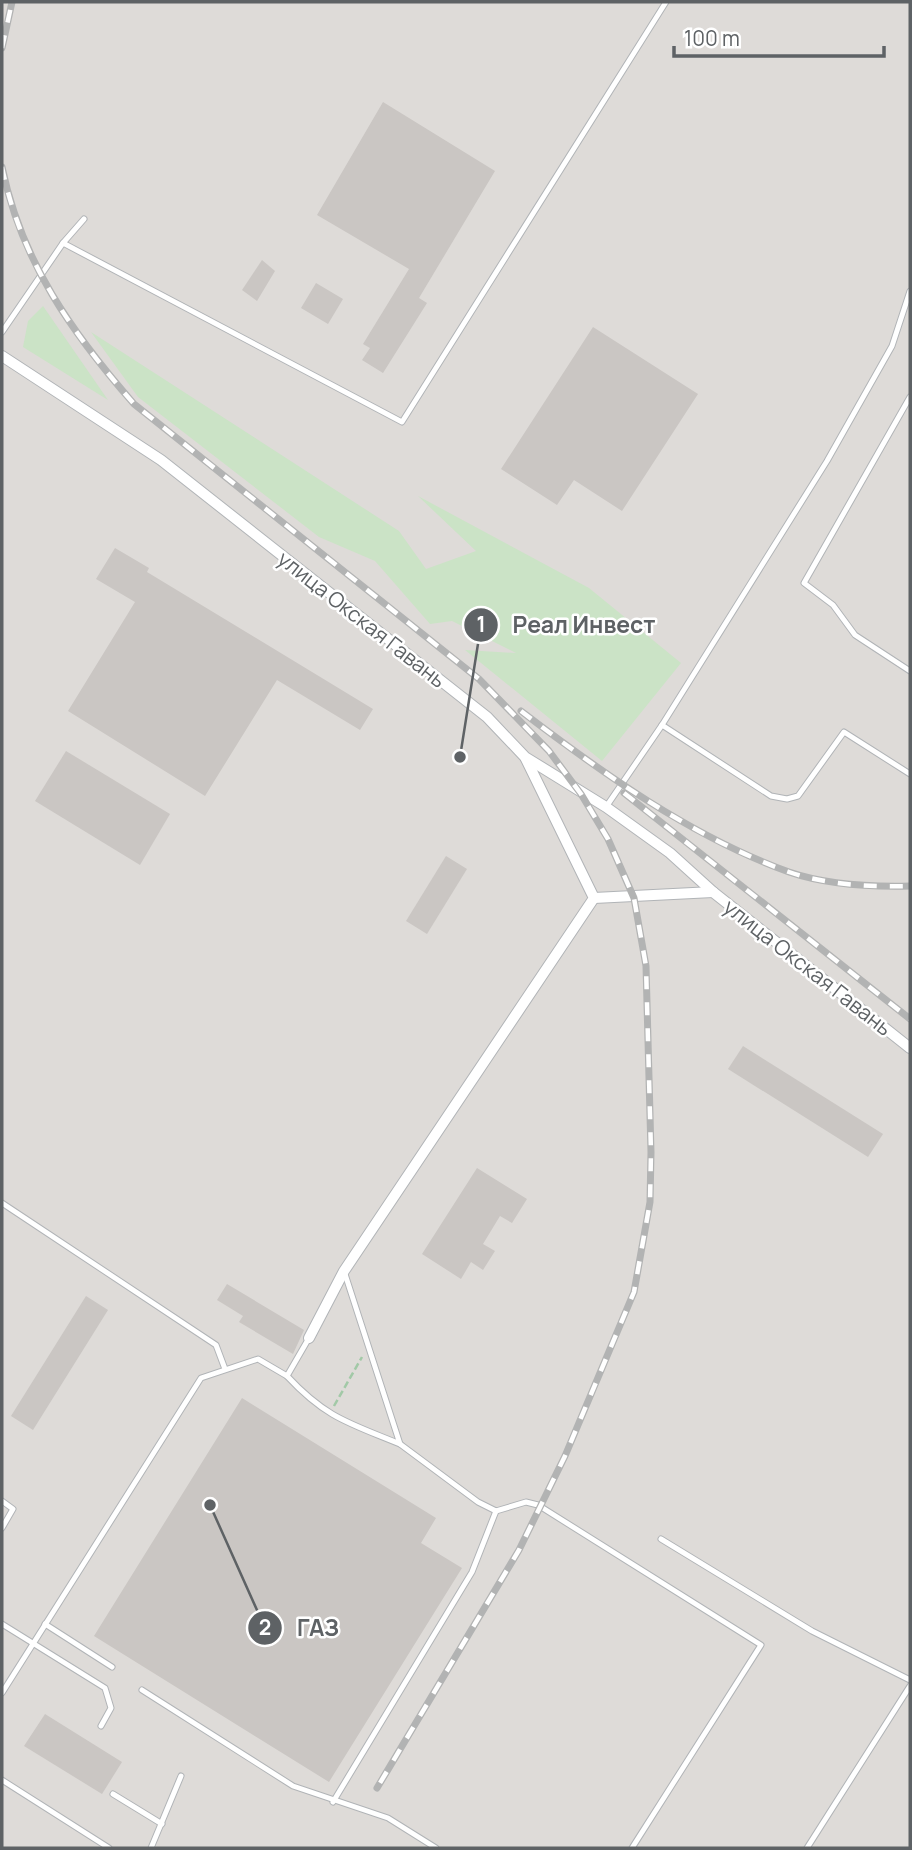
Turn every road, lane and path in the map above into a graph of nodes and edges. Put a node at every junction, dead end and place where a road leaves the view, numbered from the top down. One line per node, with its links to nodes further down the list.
1 (666, 2): 3 (lane)
2 (84, 219): 3 (lane)
3 (63, 243): 5 (lane)
4 (910, 291): 9 (lane)
5 (2, 332)
6 (2, 356): 10 (street, улица Окская Гавань)
7 (910, 397): 8 (lane)
8 (910, 671)
9 (662, 725): 11 (lane); 12 (lane)
10 (525, 757): 12 (street, улица Окская Гавань); 14 (street)
11 (910, 774)
12 (606, 807): 13 (street, улица Окская Гавань)
13 (713, 892): 14 (street); 15 (street, улица Окская Гавань)
14 (594, 898): 17 (street)
15 (910, 1048)
16 (2, 1203): 20 (lane)
17 (344, 1271): 18 (street); 19 (lane)
18 (309, 1338): 21 (lane)
19 (368, 1346): 22 (path); 23 (lane)
20 (225, 1369): 21 (lane); 29 (lane)
21 (287, 1376): 22 (lane)
22 (329, 1415): 23 (lane)
23 (401, 1444): 25 (lane)
24 (2, 1501): 26 (lane)
25 (496, 1511): 40 (lane); 45 (lane)
26 (2, 1528)
27 (661, 1539): 32 (lane)
28 (2, 1624): 30 (lane)
29 (45, 1624): 30 (lane); 31 (lane)
30 (33, 1643): 35 (lane); 36 (lane)
31 (112, 1667)
32 (910, 1680)
33 (910, 1686): 46 (lane)
34 (142, 1690): 40 (lane)
35 (2, 1693)
36 (101, 1726)
37 (181, 1776): 41 (lane)
38 (2, 1780): 42 (lane)
39 (113, 1794): 41 (lane)
40 (333, 1802): 44 (lane)
41 (162, 1824): 43 (lane)
42 (109, 1848)
43 (151, 1848)
44 (436, 1848)
45 (632, 1848)
46 (807, 1848)

